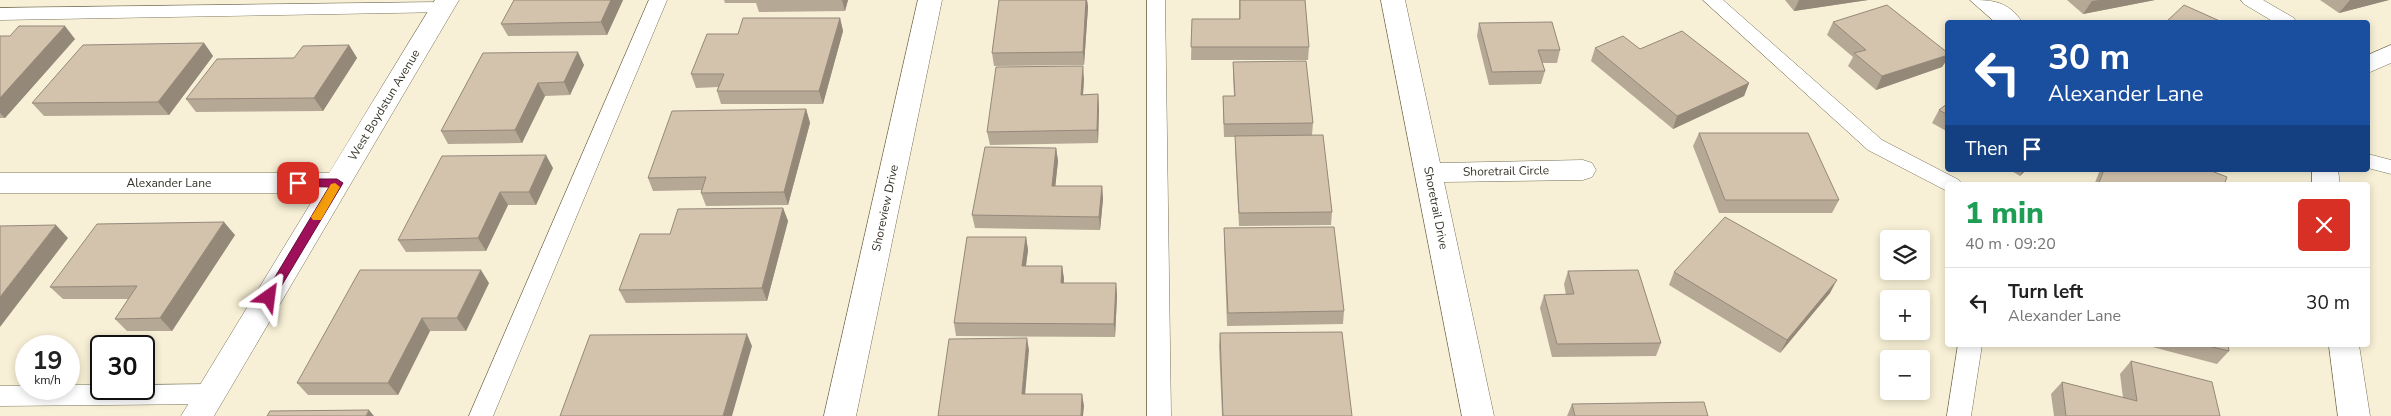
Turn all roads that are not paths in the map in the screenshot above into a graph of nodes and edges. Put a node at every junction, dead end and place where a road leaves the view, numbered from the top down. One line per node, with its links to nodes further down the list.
1 (658, 0): 25 (lane)
2 (930, 0): 26 (street, Shoreview Drive)
3 (1156, 0): 27 (lane)
4 (1394, 0): 17 (street, Shoretrail Drive)
5 (1712, 0): 18 (lane)
6 (1982, 0): 10 (street)
7 (2250, 0): 11 (lane)
8 (445, 4): 9 (lane); 20 (street, West Boydstun Avenue)
9 (0, 14)
10 (2007, 20)
11 (2283, 20)
12 (2391, 53): 13 (street)
13 (2370, 64)
14 (2370, 162): 15 (lane)
15 (2391, 167)
16 (1583, 170): 17 (street, Shoretrail Circle)
17 (1429, 173): 28 (street, Shoretrail Drive)
18 (1946, 182)
19 (0, 183): 20 (street, Alexander Lane)
20 (337, 183): 24 (street, West Boydstun Avenue)
21 (1970, 347): 29 (lane)
22 (2344, 347): 30 (street)
23 (0, 396): 24 (lane)
24 (203, 405)
25 (481, 416)
26 (840, 416)
27 (1159, 416)
28 (1478, 416)
29 (1959, 416)
30 (2354, 416)

